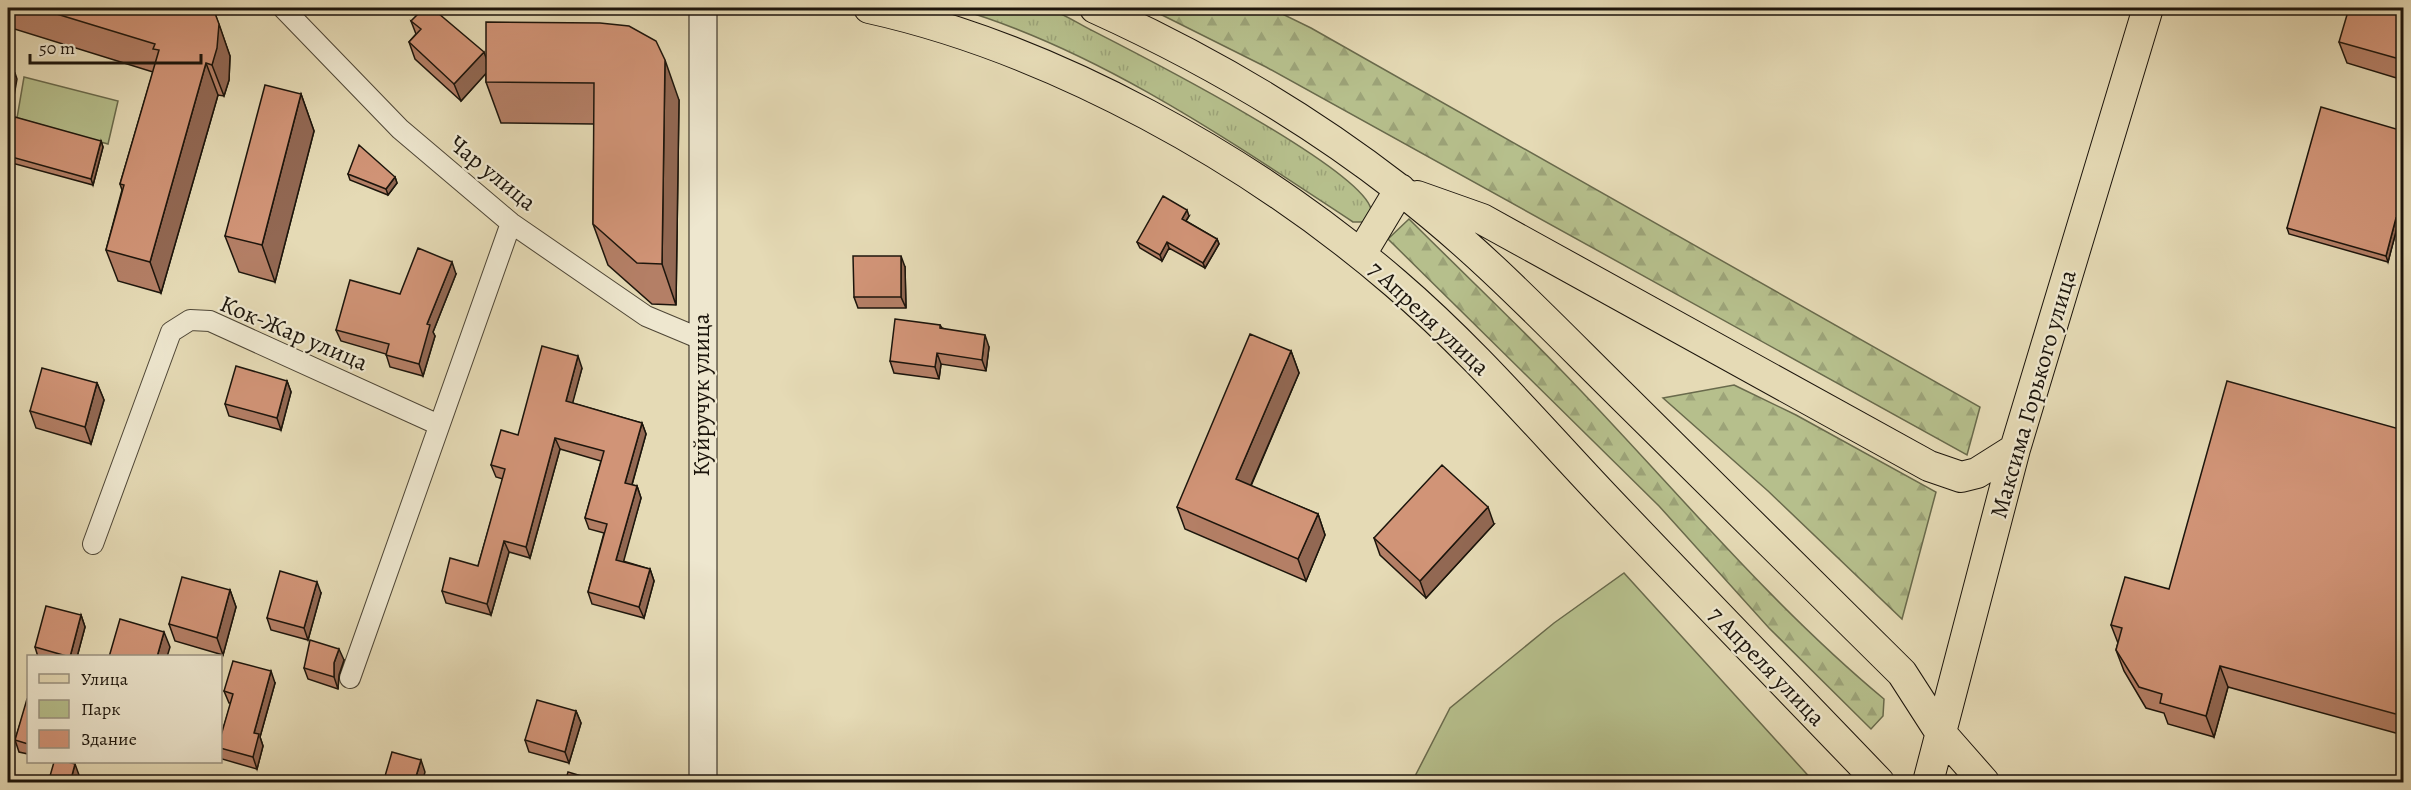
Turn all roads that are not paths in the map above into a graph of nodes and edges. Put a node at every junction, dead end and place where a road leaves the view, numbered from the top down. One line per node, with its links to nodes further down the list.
1 (283, 8): 7 (street, Чар улица)
2 (703, 8): 9 (street, Куйручук улица)
3 (869, 8): 8 (main road, 7 Апреля улица)
4 (1095, 8): 6 (main road)
5 (2148, 8): 11 (main road, Максима Горького улица)
6 (1400, 189): 8 (main road); 11 (main road); 14 (main road)
7 (511, 223): 9 (street, Чар улица); 10 (street)
8 (1361, 254): 16 (main road, 7 Апреля улица)
9 (701, 339): 15 (street, Куйручук улица)
10 (439, 425): 12 (street, Кок-Жар улица); 13 (street)
11 (2015, 449): 14 (main road, Максима Горького улица)
12 (93, 544)
13 (350, 678)
14 (1940, 732): 17 (main road, Максима Горького улица); 18 (main road)
15 (703, 783)
16 (1879, 783)
17 (1928, 783)
18 (1984, 783)

